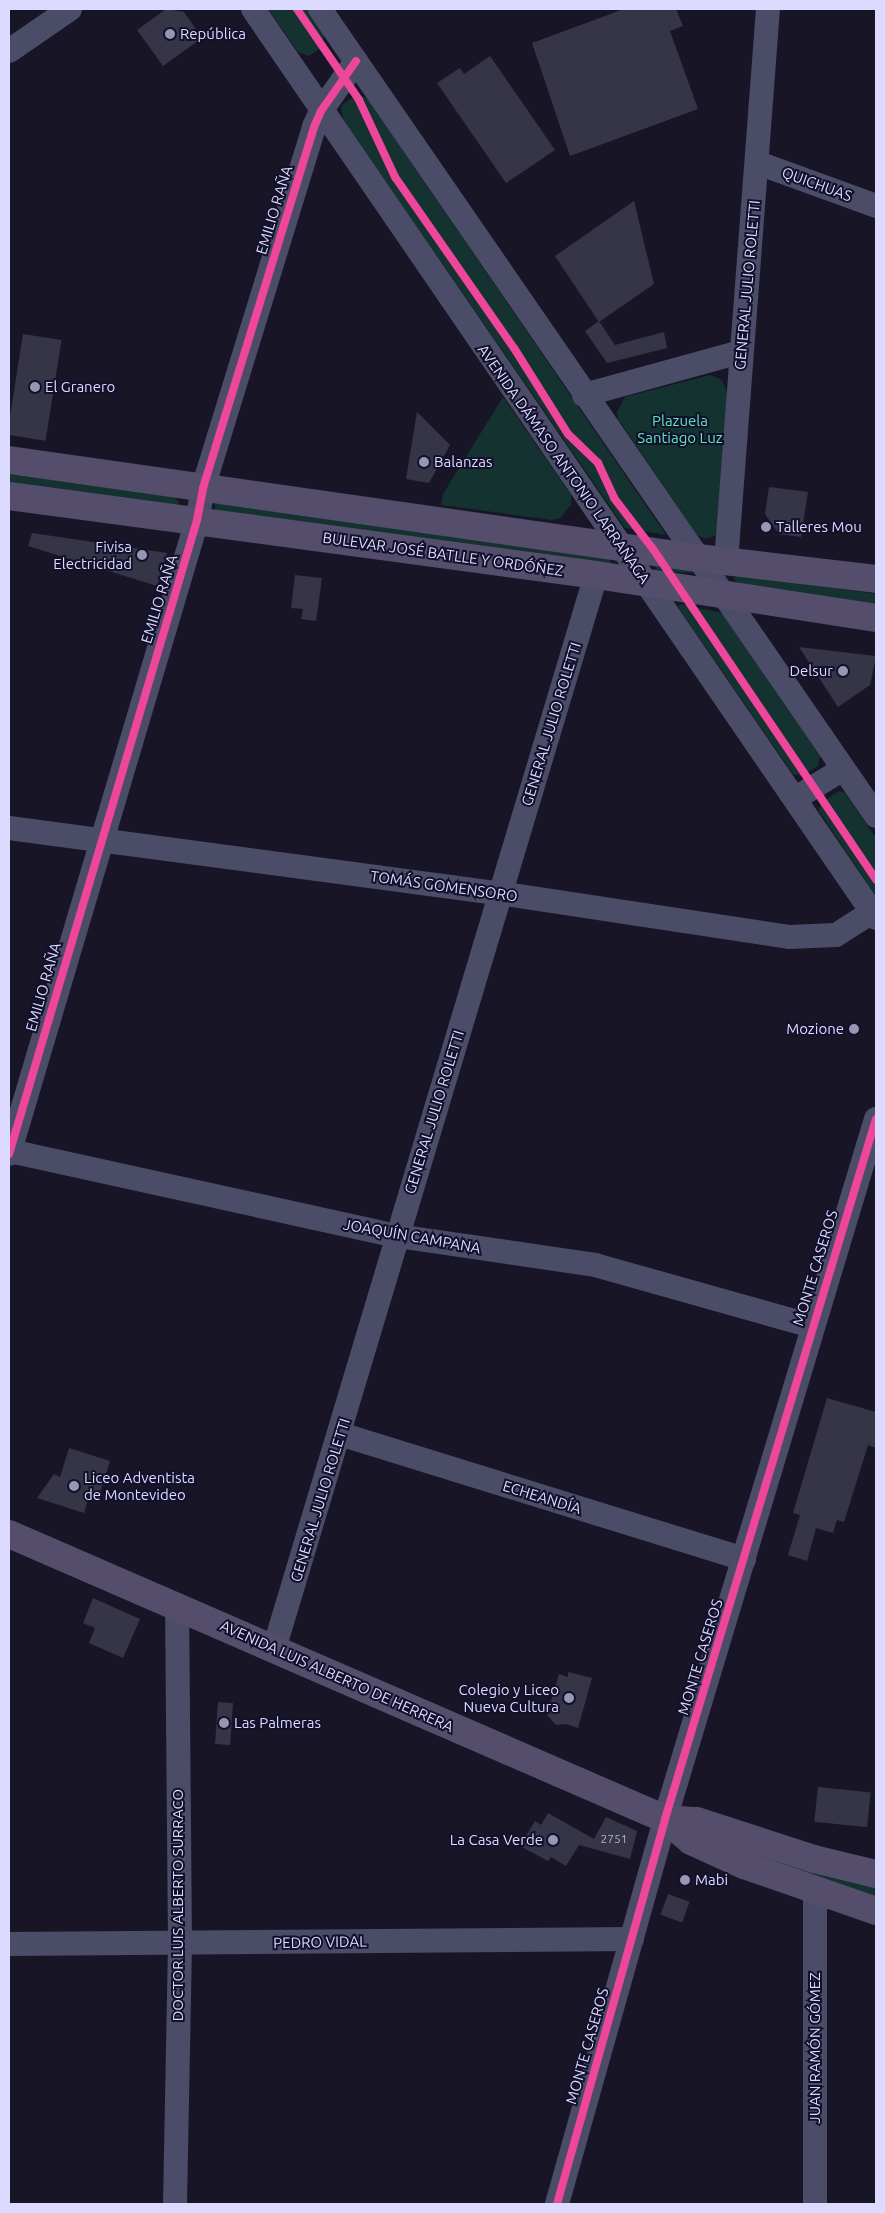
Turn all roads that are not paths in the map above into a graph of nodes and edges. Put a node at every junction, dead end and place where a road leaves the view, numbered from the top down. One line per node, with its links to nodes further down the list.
1 (70, 9): 5 (street)
2 (253, 9): 7 (street, AVENIDA DÁMASO ANTONIO LARRAÑAGA)
3 (320, 9): 6 (street)
4 (768, 9): 8 (street, GENERAL JULIO ROLETTI)
5 (9, 51)
6 (356, 61): 7 (street, EMILIO RAÑA); 11 (street)
7 (321, 111): 13 (street, EMILIO RAÑA); 16 (street, AVENIDA DÁMASO ANTONIO LARRAÑAGA)
8 (758, 163): 9 (street, QUICHUAS); 10 (street, GENERAL JULIO ROLETTI)
9 (876, 206)
10 (740, 352): 11 (street); 18 (street, GENERAL JULIO ROLETTI)
11 (584, 394): 17 (street)
12 (9, 460): 13 (main road)
13 (202, 488): 15 (street, EMILIO RAÑA); 16 (main road)
14 (9, 496): 15 (main road, BULEVAR JOSÉ BATLLE Y ORDÓÑEZ)
15 (197, 520): 19 (main road, BULEVAR JOSÉ BATLLE Y ORDÓÑEZ); 28 (street, EMILIO RAÑA)
16 (620, 545): 17 (main road); 21 (street, AVENIDA DÁMASO ANTONIO LARRAÑAGA)
17 (698, 558): 18 (main road); 22 (street)
18 (726, 562): 20 (main road)
19 (596, 575): 21 (main road, BULEVAR JOSÉ BATLLE Y ORDÓÑEZ); 29 (street, GENERAL JULIO ROLETTI)
20 (876, 579)
21 (646, 582): 22 (main road, BULEVAR JOSÉ BATLLE Y ORDÓÑEZ); 25 (street, AVENIDA DÁMASO ANTONIO LARRAÑAGA)
22 (724, 594): 23 (main road, BULEVAR JOSÉ BATLLE Y ORDÓÑEZ); 24 (street)
23 (876, 618)
24 (844, 769): 25 (street); 26 (street)
25 (796, 798): 30 (street, AVENIDA DÁMASO ANTONIO LARRAÑAGA)
26 (876, 816)
27 (9, 828): 28 (street, TOMÁS GOMENSORO)
28 (100, 840): 29 (street, TOMÁS GOMENSORO); 32 (street, EMILIO RAÑA)
29 (500, 893): 30 (street, TOMÁS GOMENSORO); 33 (street, GENERAL JULIO ROLETTI)
30 (874, 915)
31 (876, 1119): 34 (street, MONTE CASEROS)
32 (9, 1152): 33 (street, JOAQUÍN CAMPANA)
33 (397, 1236): 34 (street, JOAQUÍN CAMPANA); 35 (street, GENERAL JULIO ROLETTI)
34 (812, 1326): 37 (street, MONTE CASEROS)
35 (340, 1434): 37 (street, ECHEANDÍA); 39 (street, GENERAL JULIO ROLETTI)
36 (9, 1534): 38 (main road, AVENIDA LUIS ALBERTO DE HERRERA)
37 (744, 1559): 40 (street, MONTE CASEROS)
38 (177, 1606): 39 (main road, AVENIDA LUIS ALBERTO DE HERRERA); 46 (street, DOCTOR LUIS ALBERTO SURRACO)
39 (274, 1649): 40 (main road, AVENIDA LUIS ALBERTO DE HERRERA)
40 (665, 1819): 41 (main road, AVENIDA LUIS ALBERTO DE HERRERA); 42 (main road, AVENIDA LUIS ALBERTO DE HERRERA); 44 (street, MONTE CASEROS)
41 (876, 1874)
42 (815, 1892): 43 (main road, AVENIDA LUIS ALBERTO DE HERRERA); 49 (street, JUAN RAMÓN GÓMEZ)
43 (876, 1911)
44 (632, 1939): 46 (street, PEDRO VIDAL); 48 (street, MONTE CASEROS)
45 (9, 1944): 46 (street, PEDRO VIDAL)
46 (180, 1944): 47 (street, DOCTOR LUIS ALBERTO SURRACO)
47 (175, 2204)
48 (557, 2204)
49 (815, 2204)

